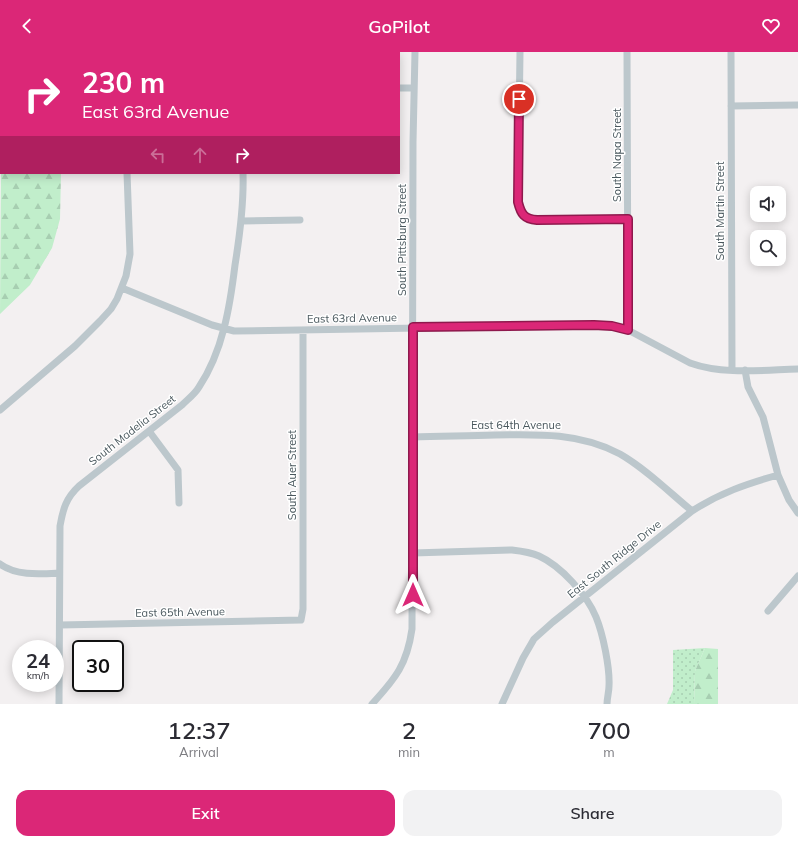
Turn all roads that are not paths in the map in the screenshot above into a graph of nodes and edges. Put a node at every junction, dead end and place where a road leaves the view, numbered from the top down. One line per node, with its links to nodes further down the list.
1 (415, 52): 6 (street, South Pittsburg Street)
2 (520, 52): 11 (street)
3 (627, 52): 11 (street, South Napa Street)
4 (731, 52): 8 (street, South Martin Street)
5 (400, 88): 6 (street)
6 (414, 88): 15 (street, South Pittsburg Street)
7 (798, 105): 8 (street)
8 (731, 106): 20 (street, South Martin Street)
9 (127, 174): 14 (street)
10 (243, 174): 13 (street, South Madelia Street)
11 (628, 219): 18 (street, South Napa Street)
12 (300, 220): 13 (street)
13 (242, 221): 16 (street, South Madelia Street)
14 (122, 288): 16 (street, East 63rd Avenue); 22 (street)
15 (413, 327): 17 (street, East 63rd Avenue); 18 (street, East 63rd Avenue); 24 (street, South Pittsburg Street)
16 (224, 330): 17 (street, East 63rd Avenue); 23 (street, South Madelia Street)
17 (303, 330): 35 (street, South Auer Street)
18 (628, 330): 20 (street, East 63rd Avenue)
19 (798, 369): 21 (street, East 63rd Avenue)
20 (732, 370): 21 (street, East 63rd Avenue)
21 (745, 370): 25 (street)
22 (0, 410)
23 (149, 430): 26 (street); 31 (street, South Madelia Street)
24 (413, 437): 27 (street, East 64th Avenue); 29 (street, South Pittsburg Street)
25 (778, 475): 27 (street, East South Ridge Drive); 28 (street)
26 (179, 503)
27 (692, 511): 33 (street, East South Ridge Drive)
28 (798, 513)
29 (412, 553): 33 (street); 38 (street, South Pittsburg Street)
30 (0, 564): 31 (street)
31 (59, 573): 36 (street, South Madelia Street)
32 (798, 576): 34 (street)
33 (585, 597): 39 (street, East South Ridge Drive); 40 (street)
34 (768, 611)
35 (301, 620): 36 (street, East 65th Avenue)
36 (60, 625): 37 (street, South Madelia Street)
37 (59, 704)
38 (372, 704)
39 (502, 704)
40 (606, 704)

